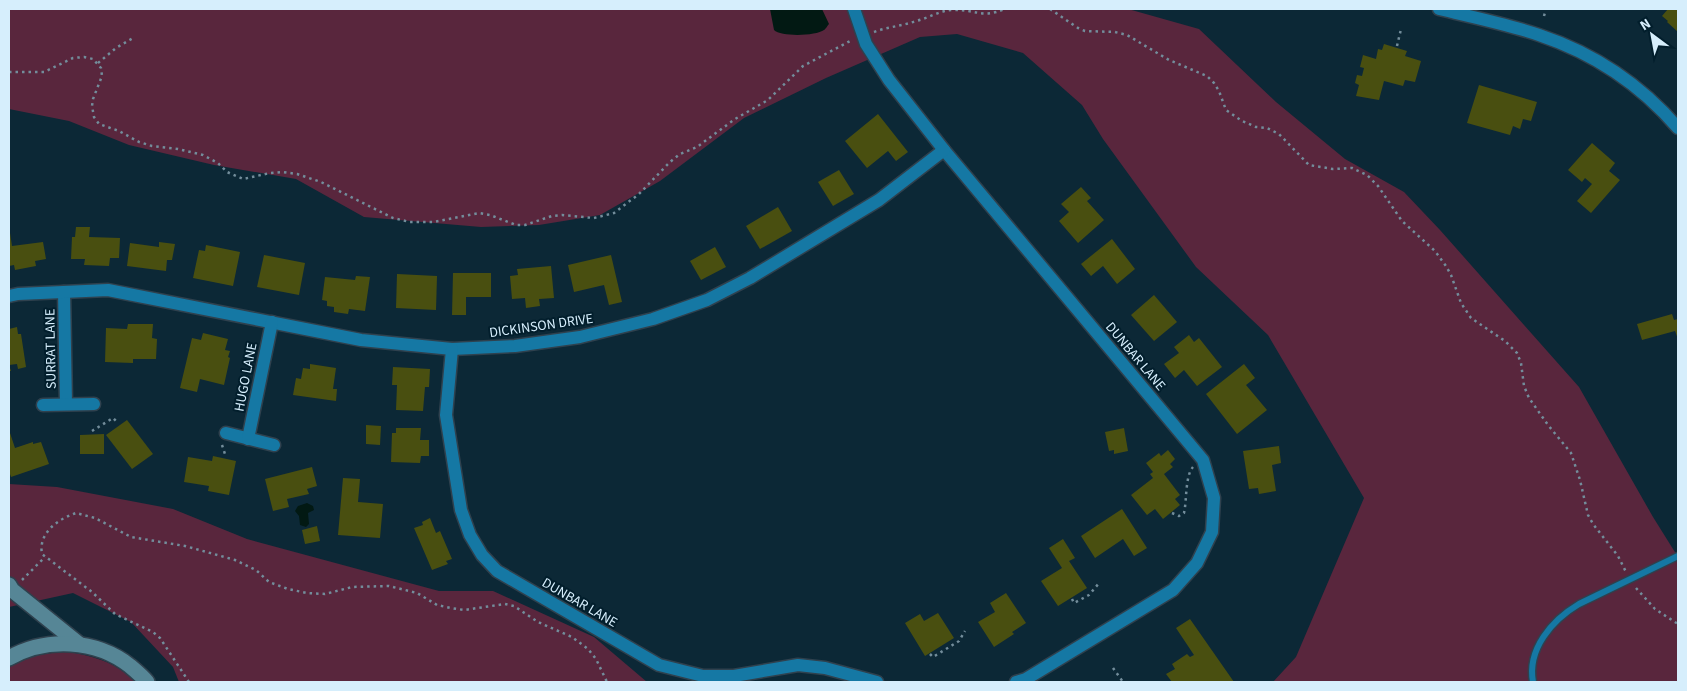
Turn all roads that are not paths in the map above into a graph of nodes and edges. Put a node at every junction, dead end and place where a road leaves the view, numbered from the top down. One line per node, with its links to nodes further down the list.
1 (854, 9): 4 (street, DUNBAR LANE)
2 (1439, 9): 3 (street)
3 (1678, 128)
4 (944, 150): 8 (street, DICKINSON DRIVE); 21 (street, DUNBAR LANE)
5 (64, 292): 6 (street, DICKINSON DRIVE); 7 (street, DICKINSON DRIVE); 9 (street, SURRAT LANE)
6 (9, 296)
7 (272, 322): 8 (street, DICKINSON DRIVE); 13 (street, HUGO LANE)
8 (452, 349): 20 (street, DUNBAR LANE)
9 (66, 404): 10 (street); 11 (street)
10 (94, 404)
11 (43, 405)
12 (226, 433): 13 (street)
13 (248, 439): 14 (street)
14 (274, 445)
15 (1678, 556): 22 (lane)
16 (10, 587): 17 (street)
17 (79, 644): 18 (street); 19 (street)
18 (9, 658)
19 (147, 682)
20 (877, 682)
21 (1016, 682)
22 (1533, 682)

